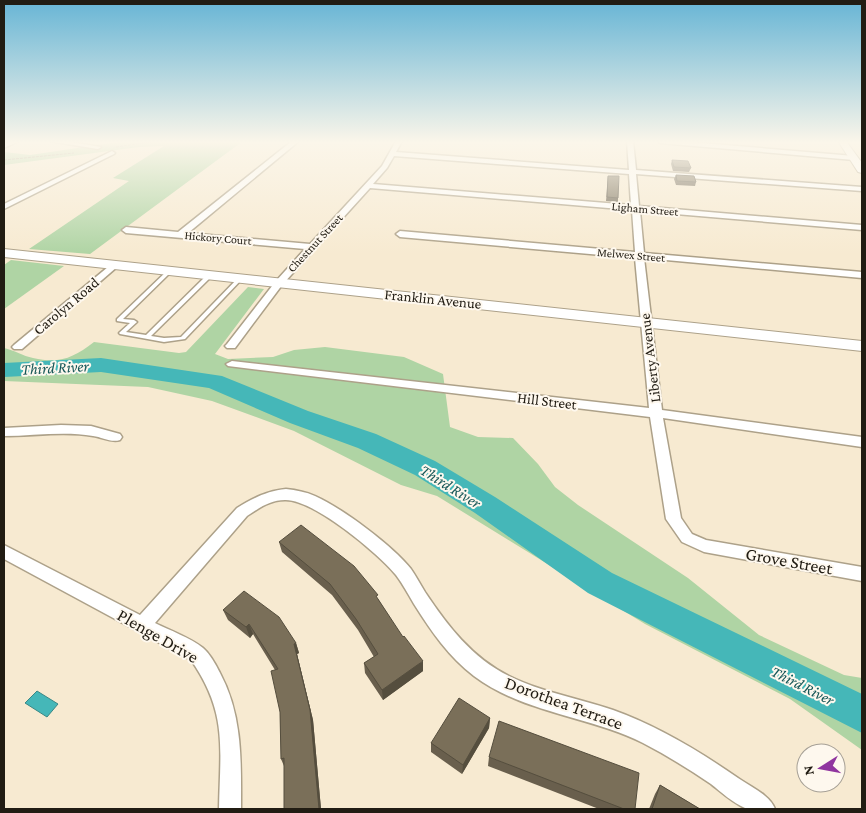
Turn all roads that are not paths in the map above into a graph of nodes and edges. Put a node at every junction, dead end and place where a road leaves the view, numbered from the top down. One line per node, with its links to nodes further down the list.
1 (60, 179): 8 (street)
2 (249, 179): 13 (street)
3 (375, 179): 6 (street, Chestnut Street)
4 (633, 179): 9 (street, Liberty Avenue)
5 (726, 179): 7 (street)
6 (369, 186): 9 (street, Ligham Street); 14 (street, Chestnut Street)
7 (862, 189)
8 (4, 207)
9 (637, 208): 10 (street, Ligham Street); 16 (street, Liberty Avenue)
10 (862, 227)
11 (126, 230): 13 (street, Hickory Court)
12 (400, 234): 16 (street, Melwex Street)
13 (180, 235): 14 (street, Hickory Court)
14 (310, 247): 22 (street, Chestnut Street)
15 (4, 253): 17 (main road, Franklin Avenue)
16 (639, 256): 20 (street, Melwex Street); 23 (street, Liberty Avenue)
17 (114, 265): 18 (main road, Franklin Avenue); 27 (street, Carolyn Road)
18 (170, 271): 19 (main road, Franklin Avenue); 24 (lane)
19 (210, 275): 21 (main road, Franklin Avenue); 24 (lane)
20 (862, 275)
21 (241, 278): 22 (main road, Franklin Avenue); 24 (lane)
22 (279, 283): 23 (main road, Franklin Avenue); 25 (street, Chestnut Street)
23 (645, 322): 26 (main road, Franklin Avenue); 29 (street, Liberty Avenue)
24 (147, 337)
25 (231, 346)
26 (862, 346)
27 (18, 347)
28 (232, 364): 29 (street, Hill Street)
29 (656, 413): 32 (street, Hill Street); 33 (street, Liberty Avenue)
30 (4, 432): 31 (street)
31 (115, 437)
32 (862, 442)
33 (716, 548): 35 (street, Grove Street)
34 (4, 551): 36 (street, Plenge Drive)
35 (862, 574)
36 (142, 625): 37 (street, Plenge Drive); 38 (street, Dorothea Terrace)
37 (230, 809)
38 (764, 809)

